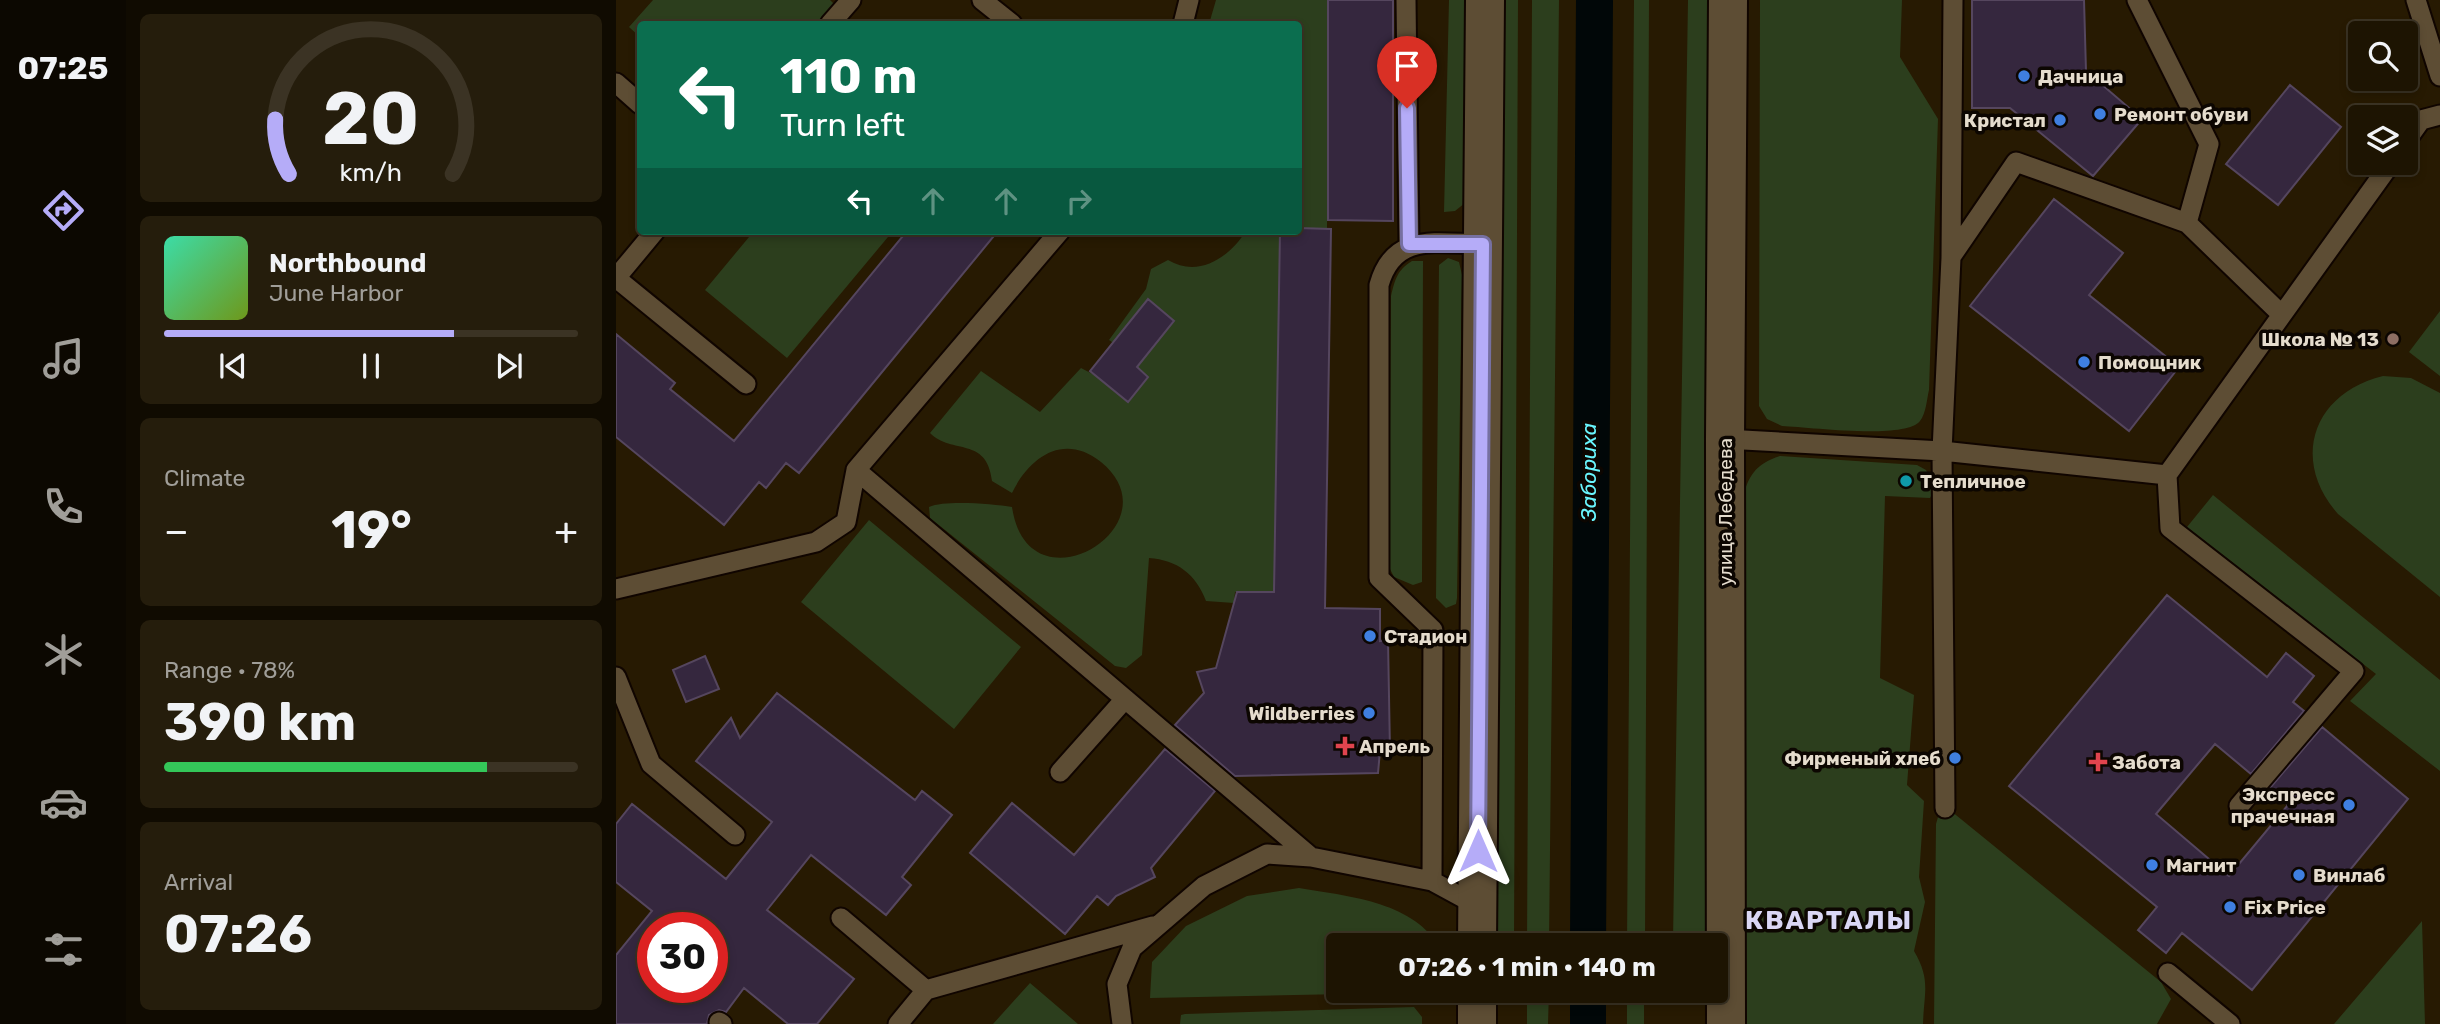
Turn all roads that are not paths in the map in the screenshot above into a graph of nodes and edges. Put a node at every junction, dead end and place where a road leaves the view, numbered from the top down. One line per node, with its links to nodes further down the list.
1 (851, 0): 10 (lane)
2 (982, 0): 11 (lane)
3 (1189, 0): 12 (lane)
4 (1406, 0): 22 (lane)
5 (1485, 0): 23 (street)
6 (1728, 0): 28 (street, улица Лебедева)
7 (1953, 0): 24 (lane)
8 (2137, 0): 19 (lane)
9 (2416, 0): 13 (lane)
10 (833, 21)
11 (1008, 21)
12 (1184, 21)
13 (2440, 76)
14 (616, 83): 15 (lane)
15 (637, 101)
16 (2440, 115): 17 (lane)
17 (2418, 124)
18 (2382, 175): 26 (lane)
19 (2187, 223): 24 (lane); 26 (lane)
20 (652, 235): 25 (lane)
21 (1057, 235): 30 (lane)
22 (1409, 244): 23 (lane); 40 (lane)
23 (1483, 244): 41 (street)
24 (1951, 258): 29 (lane)
25 (616, 278): 27 (lane)
26 (2280, 313): 31 (lane)
27 (746, 384)
28 (1725, 439): 29 (lane); 52 (street, улица Лебедева)
29 (1942, 451): 31 (lane); 37 (lane)
30 (856, 470): 32 (lane); 34 (lane)
31 (2167, 475): 36 (lane)
32 (616, 589)
33 (616, 677): 38 (lane)
34 (1125, 699): 35 (lane); 39 (lane)
35 (1060, 772)
36 (2239, 806)
37 (1945, 808)
38 (735, 835)
39 (1311, 857): 40 (lane); 43 (lane)
40 (1432, 881): 41 (lane)
41 (1478, 906): 44 (street)
42 (841, 918): 46 (lane)
43 (1161, 924): 46 (lane); 50 (lane)
44 (1477, 933)
45 (2168, 973): 48 (lane)
46 (926, 990): 49 (lane)
47 (1477, 1003): 51 (street)
48 (2224, 1022)
49 (898, 1024)
50 (1122, 1024)
51 (1477, 1024)
52 (1726, 1024)

